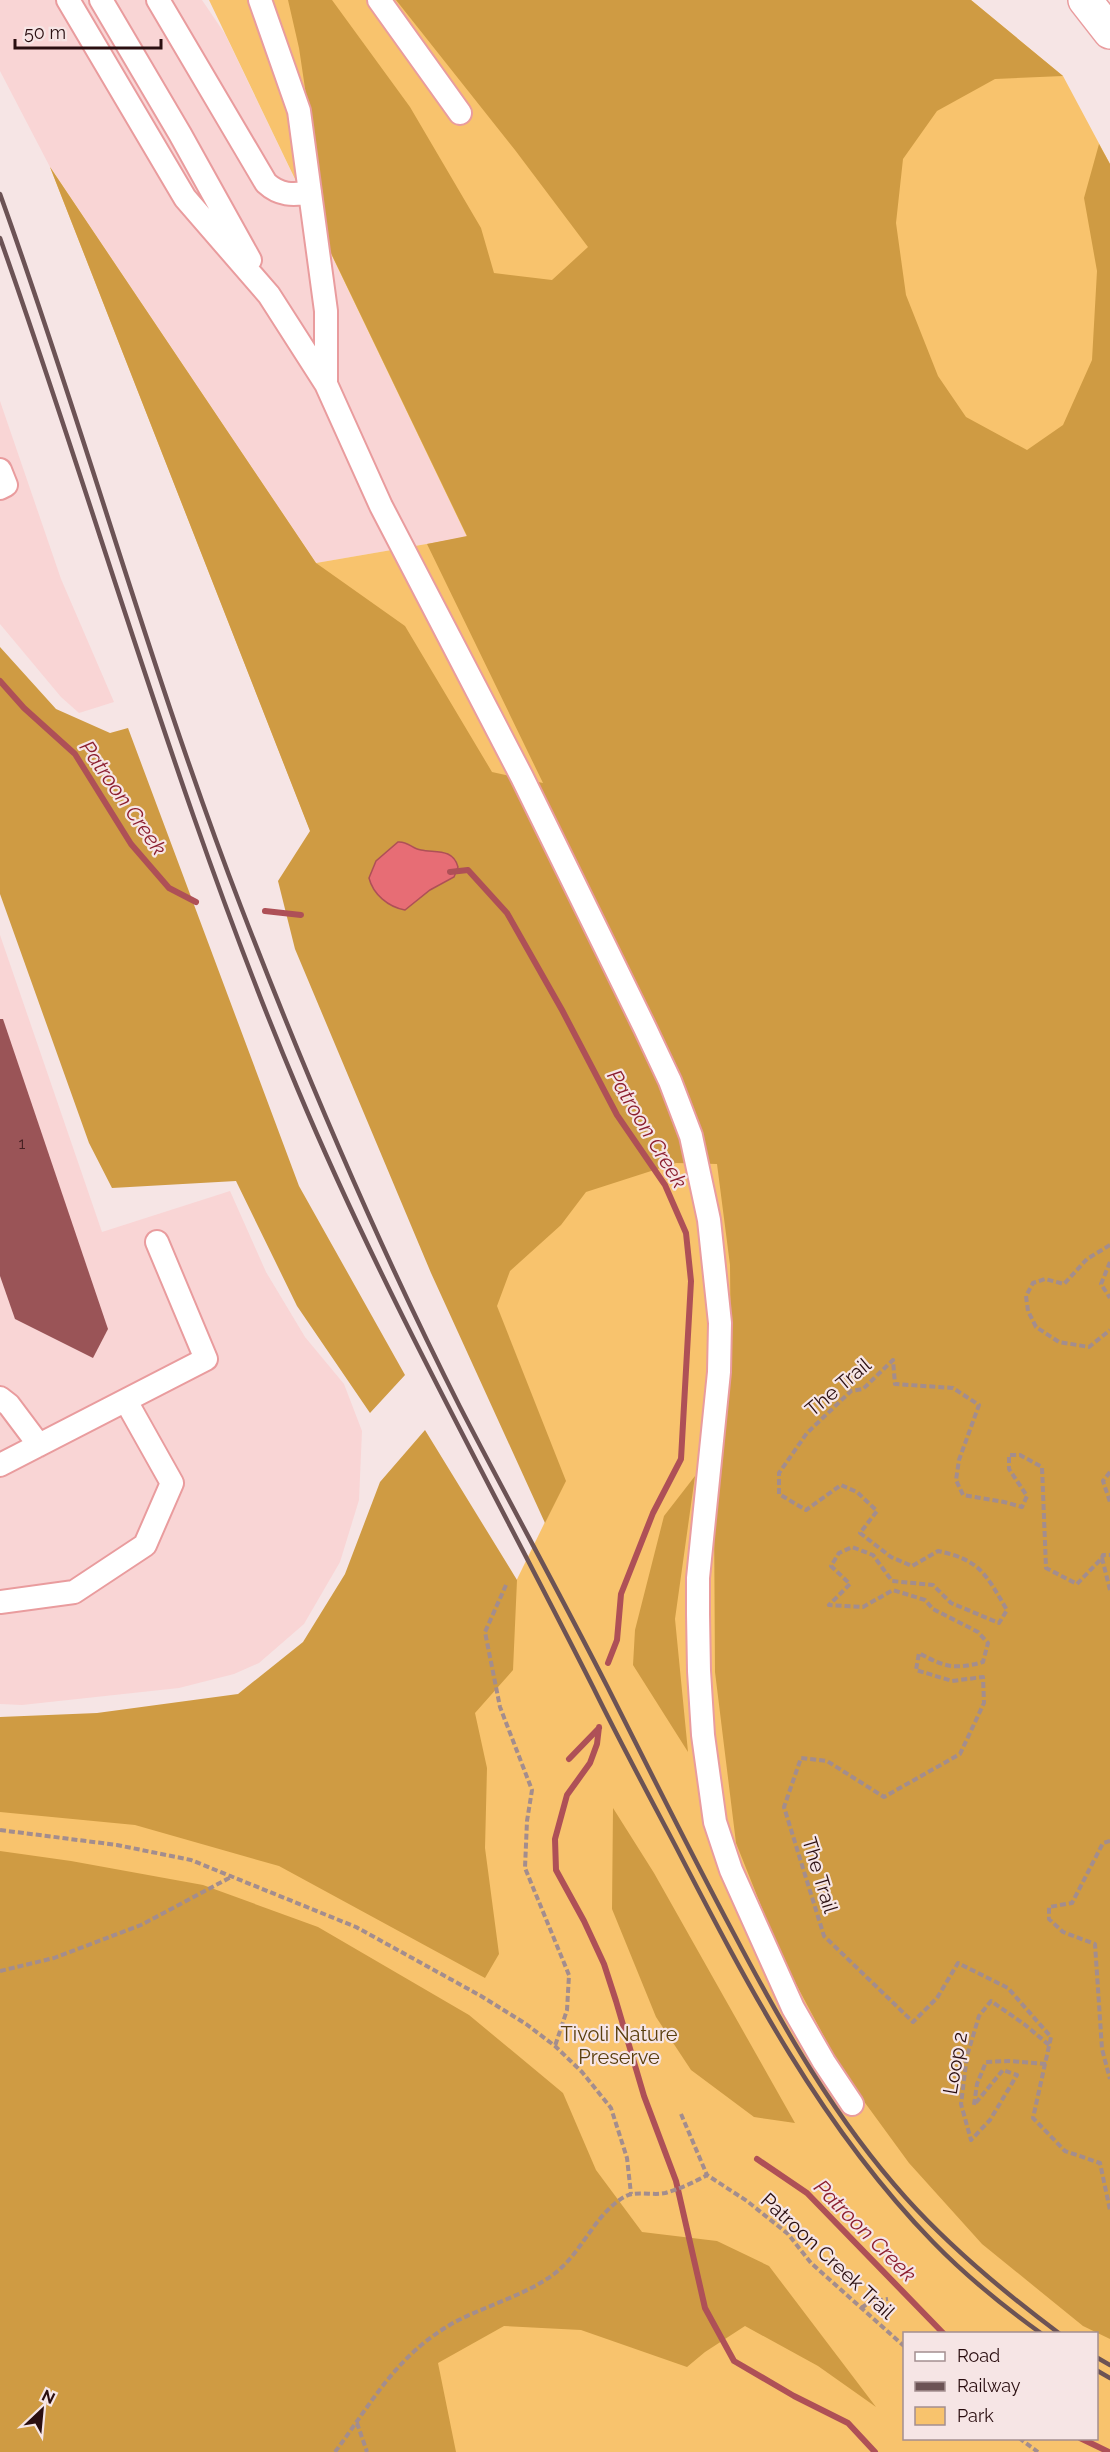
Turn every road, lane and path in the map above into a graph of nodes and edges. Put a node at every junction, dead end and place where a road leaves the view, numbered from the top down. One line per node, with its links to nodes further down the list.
1 (68, 0): 10 (lane)
2 (101, 0): 10 (lane)
3 (158, 0): 9 (lane)
4 (260, 0): 9 (lane)
5 (379, 0): 8 (lane)
6 (1085, 0): 7 (highway)
7 (1110, 32)
8 (460, 113)
9 (310, 192): 11 (lane)
10 (269, 296): 11 (lane)
11 (326, 384): 38 (lane)
12 (0, 470): 13 (lane)
13 (0, 488)
14 (157, 1242): 20 (lane)
15 (1110, 1245): 18 (path)
16 (1110, 1262): 17 (path)
17 (1110, 1298)
18 (1110, 1330)
19 (0, 1398): 21 (lane)
20 (126, 1401): 21 (lane); 29 (lane)
21 (39, 1445): 22 (lane)
22 (0, 1465)
23 (1110, 1472): 24 (path)
24 (1110, 1502)
25 (1110, 1555): 26 (path)
26 (1102, 1558): 28 (path); 34 (path, The Trail)
27 (506, 1586): 35 (path)
28 (1110, 1590)
29 (0, 1602)
30 (0, 1830): 32 (path)
31 (1110, 1841): 37 (path)
32 (233, 1876): 33 (path); 35 (path)
33 (0, 1971)
34 (1050, 2045): 36 (path); 36 (path, Loop 2)
35 (555, 2046): 41 (path)
36 (1046, 2064): 42 (path)
37 (1110, 2079)
38 (852, 2104)
39 (681, 2114): 40 (path)
40 (707, 2175): 41 (path); 44 (path, Patroon Creek Trail)
41 (631, 2194): 46 (path)
42 (1110, 2210)
43 (888, 2299): 44 (path)
44 (861, 2308): 45 (path, Patroon Creek Trail)
45 (903, 2345)
46 (357, 2423): 48 (path); 49 (path)
47 (1020, 2440): 50 (path)
48 (335, 2452)
49 (366, 2452)
50 (1038, 2452)

